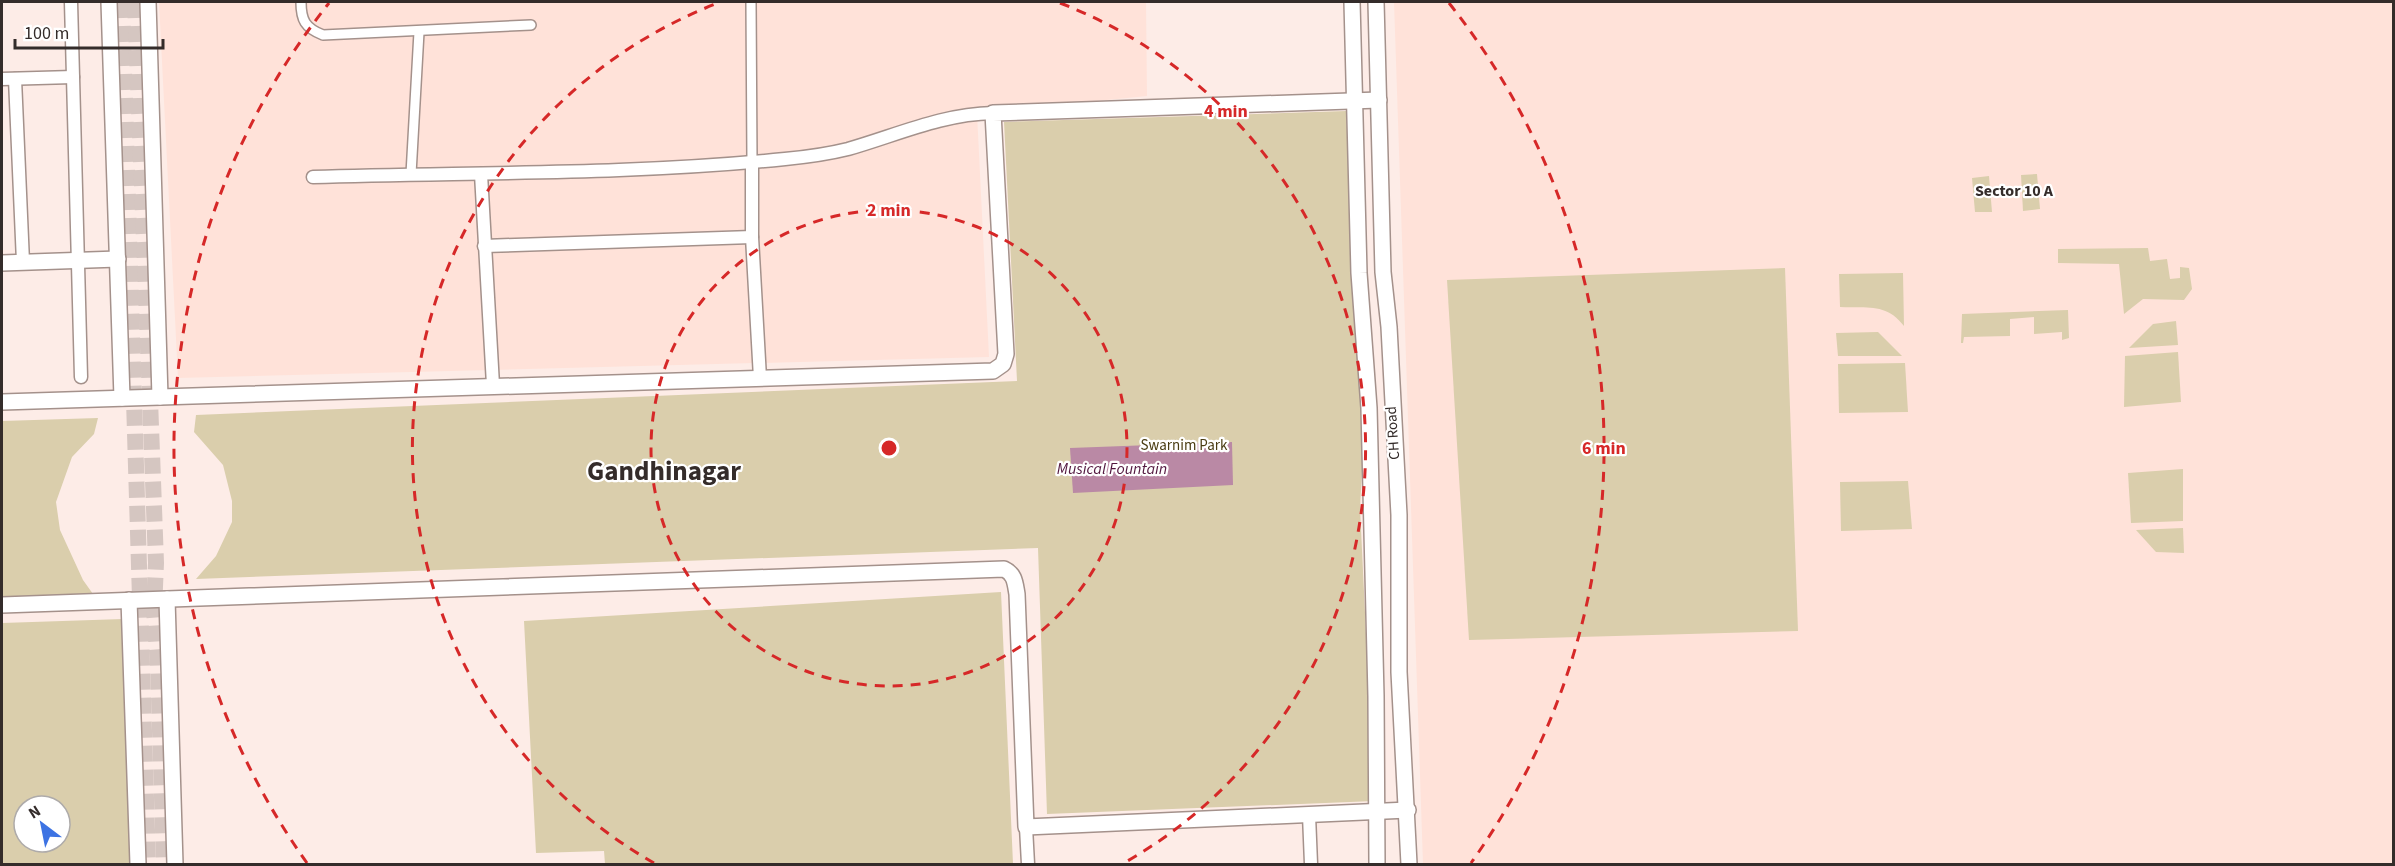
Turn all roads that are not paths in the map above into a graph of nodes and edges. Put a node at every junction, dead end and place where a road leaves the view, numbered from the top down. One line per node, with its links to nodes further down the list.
1 (71, 2): 10 (street)
2 (109, 2): 22 (street)
3 (148, 2): 29 (street)
4 (301, 2): 9 (street)
5 (752, 2): 16 (street)
6 (1352, 2): 14 (street, CH Road)
7 (1376, 2): 13 (street, CH Road)
8 (531, 25): 9 (street)
9 (419, 32): 17 (street)
10 (73, 77): 12 (street); 23 (street)
11 (2, 79): 12 (street)
12 (15, 79): 24 (street)
13 (1379, 100): 14 (street); 35 (street, CH Road)
14 (1356, 101): 15 (street); 36 (street, CH Road)
15 (993, 113): 16 (street); 27 (street)
16 (752, 162): 18 (street); 20 (street)
17 (411, 174): 18 (street); 19 (street)
18 (481, 174): 21 (street)
19 (312, 177)
20 (752, 237): 21 (street); 27 (street)
21 (484, 246): 28 (street)
22 (118, 259): 23 (street); 30 (street)
23 (79, 260): 24 (street); 26 (street)
24 (23, 262): 25 (street)
25 (2, 263)
26 (81, 377)
27 (760, 378): 28 (street)
28 (493, 385): 29 (street)
29 (160, 397): 30 (street)
30 (122, 398): 31 (street)
31 (2, 402)
32 (167, 599): 33 (street); 38 (street); 40 (street)
33 (129, 600): 34 (street); 39 (street)
34 (2, 605)
35 (1408, 810): 36 (street); 44 (street, CH Road)
36 (1376, 812): 37 (street); 43 (street, CH Road)
37 (1309, 814): 38 (street); 42 (street)
38 (1026, 827): 41 (street)
39 (138, 864)
40 (176, 864)
41 (1028, 864)
42 (1311, 864)
43 (1377, 864)
44 (1409, 864)

